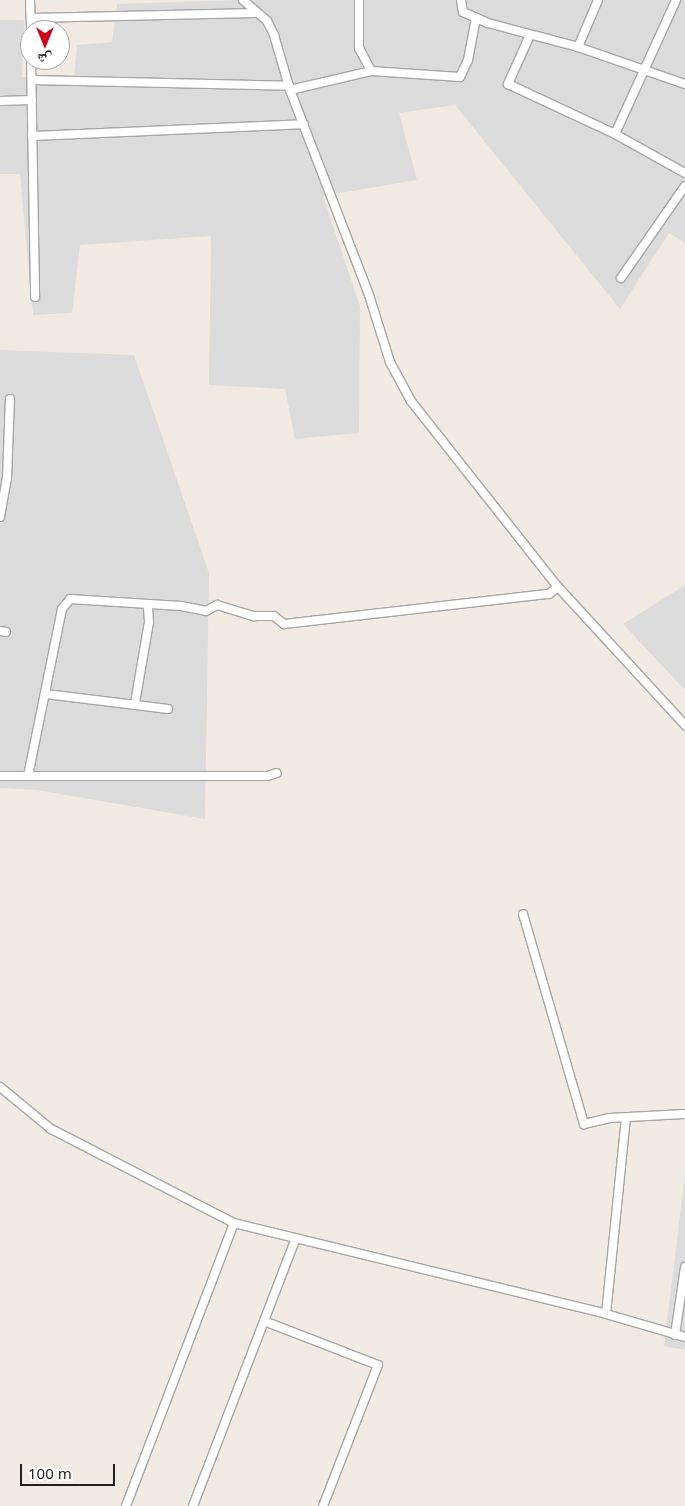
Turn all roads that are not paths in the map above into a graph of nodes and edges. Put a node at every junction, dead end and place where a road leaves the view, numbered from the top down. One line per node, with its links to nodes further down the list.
1 (30, 0): 7 (street)
2 (243, 0): 9 (street)
3 (359, 0): 14 (street)
4 (461, 0): 8 (street)
5 (598, 0): 11 (street)
6 (676, 0): 13 (street)
7 (31, 18): 9 (street)
8 (476, 18): 10 (street); 14 (street)
9 (267, 21): 17 (street)
10 (530, 35): 11 (street); 21 (street)
11 (578, 47): 13 (street)
12 (32, 70): 15 (street)
13 (646, 70): 16 (street); 21 (street)
14 (371, 71): 17 (street)
15 (32, 80): 17 (street); 18 (street)
16 (685, 84)
17 (290, 88): 20 (street)
18 (32, 100): 19 (street); 22 (street)
19 (0, 101)
20 (304, 124): 22 (street); 29 (street)
21 (615, 134): 23 (street)
22 (32, 136): 26 (street)
23 (685, 173)
24 (685, 186): 25 (street)
25 (621, 278)
26 (35, 296)
27 (10, 399): 28 (street)
28 (0, 517)
29 (558, 588): 30 (street); 34 (street)
30 (148, 606): 31 (street); 32 (street)
31 (46, 694): 32 (street); 37 (street)
32 (135, 703): 33 (street)
33 (168, 709)
34 (685, 725)
35 (277, 774): 37 (street)
36 (0, 776): 37 (street)
37 (28, 776)
38 (523, 914): 41 (street)
39 (0, 1087): 42 (street)
40 (685, 1114): 41 (street)
41 (626, 1118): 45 (street)
42 (234, 1223): 43 (street); 49 (street)
43 (296, 1238): 45 (street); 46 (street)
44 (685, 1266): 47 (street)
45 (606, 1314): 47 (street)
46 (264, 1321): 50 (street); 51 (street)
47 (675, 1335): 48 (street)
48 (685, 1337)
49 (126, 1506)
50 (193, 1506)
51 (323, 1506)

